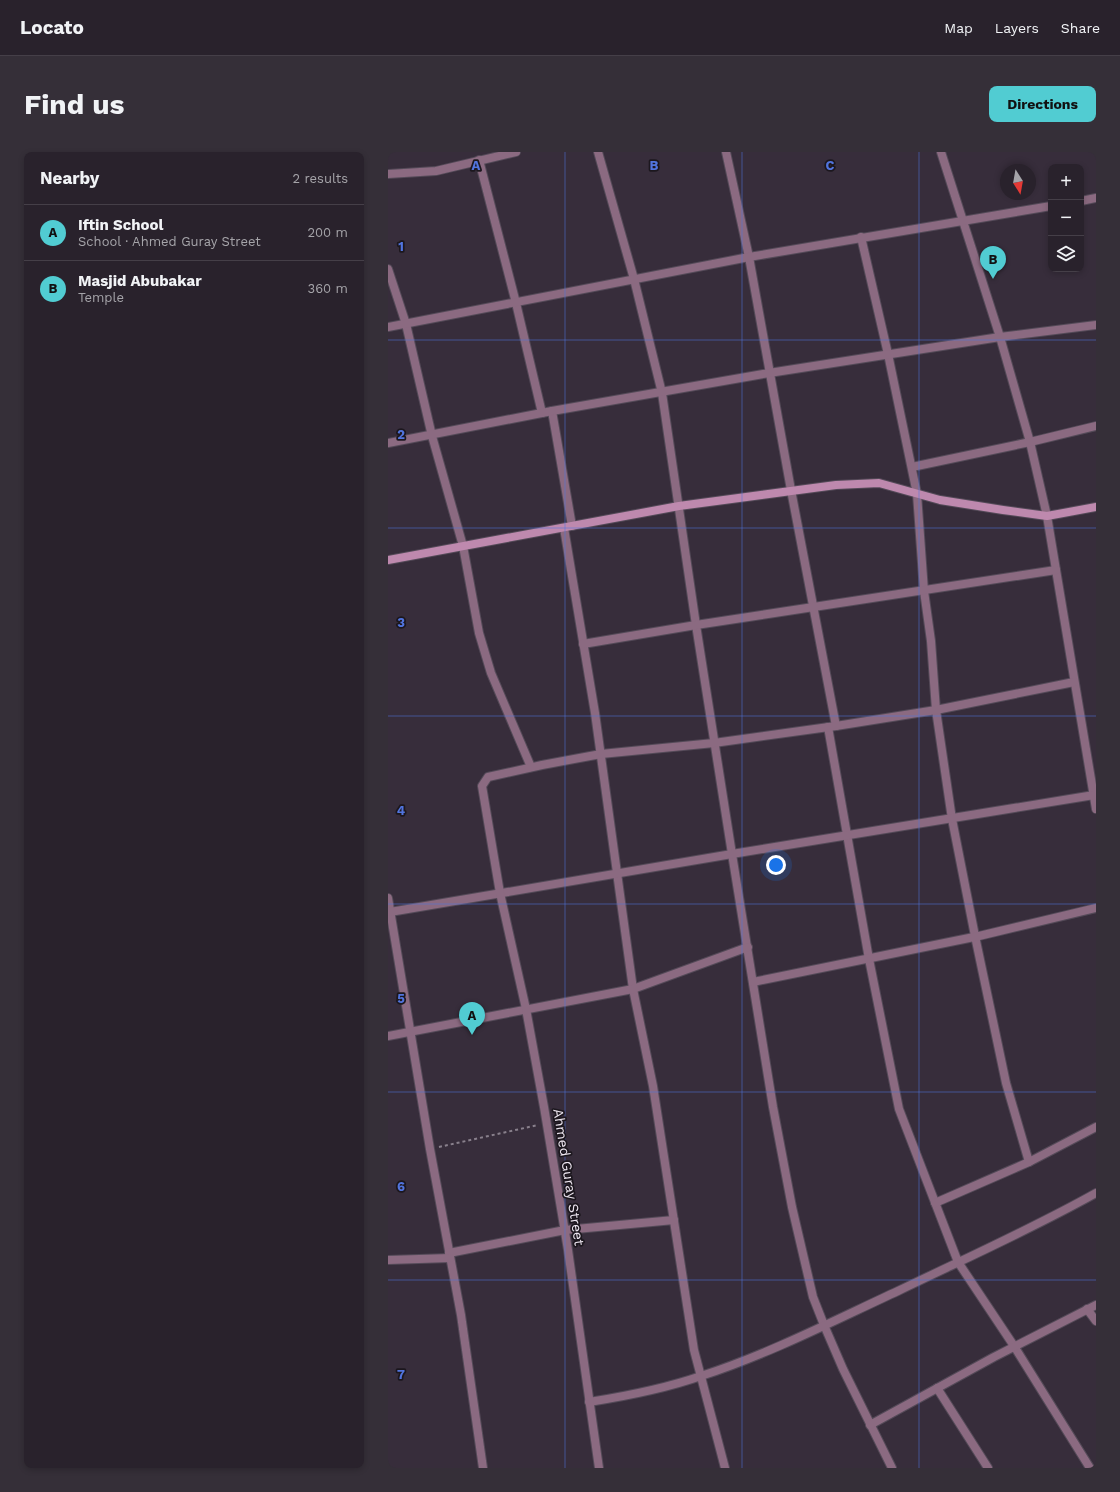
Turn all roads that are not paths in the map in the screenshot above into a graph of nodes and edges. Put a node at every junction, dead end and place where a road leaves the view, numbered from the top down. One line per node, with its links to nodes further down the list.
1 (516, 152): 5 (street)
2 (598, 152): 15 (street)
3 (726, 152): 13 (street)
4 (941, 152): 11 (street)
5 (502, 153): 6 (street)
6 (479, 160): 7 (street); 16 (street)
7 (388, 174)
8 (1096, 198): 9 (street)
9 (1084, 200)
10 (1048, 207): 11 (street)
11 (963, 221): 12 (street); 20 (street)
12 (861, 237): 13 (street); 21 (street)
13 (749, 257): 15 (street); 22 (street)
14 (388, 269): 17 (street)
15 (634, 279): 16 (street); 23 (street)
16 (516, 303): 17 (street); 25 (street)
17 (406, 324): 19 (street); 27 (street)
18 (1096, 325): 20 (street)
19 (388, 327)
20 (1000, 337): 21 (street); 28 (street)
21 (888, 354): 22 (street); 30 (street)
22 (769, 373): 23 (street); 31 (street)
23 (662, 392): 24 (street); 33 (street)
24 (552, 411): 25 (street); 36 (street)
25 (542, 413): 27 (street)
26 (1096, 426): 28 (street)
27 (432, 436): 29 (street); 37 (street)
28 (1030, 442): 30 (street); 35 (street)
29 (388, 443)
30 (912, 467): 32 (street)
31 (791, 490): 32 (street); 33 (street); 41 (street)
32 (917, 494): 35 (street); 40 (street)
33 (679, 506): 36 (street); 42 (street)
34 (1096, 507): 35 (street)
35 (1047, 516): 39 (street)
36 (568, 527): 37 (street); 43 (street)
37 (463, 546): 38 (street); 49 (street)
38 (388, 560)
39 (1056, 570): 40 (street); 44 (street)
40 (924, 591): 41 (street); 45 (street)
41 (814, 608): 42 (street); 46 (street)
42 (696, 624): 43 (street); 47 (street)
43 (583, 644): 48 (street)
44 (1074, 682): 45 (street, Ahmed Guray Street); 50 (street)
45 (936, 710): 46 (street, Ahmed Guray Street); 52 (street)
46 (832, 727): 47 (street, Ahmed Guray Street); 53 (street)
47 (714, 743): 48 (street, Ahmed Guray Street); 54 (street)
48 (601, 754): 49 (street, Ahmed Guray Street); 55 (street)
49 (531, 767): 56 (street, Ahmed Guray Street)
50 (1094, 796): 51 (street); 52 (street)
51 (1096, 809)
52 (952, 819): 53 (street); 60 (street)
53 (847, 836): 54 (street); 62 (street)
54 (732, 854): 55 (street); 61 (street)
55 (617, 874): 56 (street); 64 (street)
56 (500, 893): 59 (street); 65 (street, Ahmed Guray Street)
57 (388, 898): 59 (street)
58 (1096, 908): 60 (street)
59 (390, 912): 66 (street)
60 (975, 936): 62 (street); 69 (street)
61 (748, 947): 63 (street); 64 (street)
62 (869, 959): 63 (street); 71 (street)
63 (753, 982): 80 (street)
64 (633, 989): 65 (street); 72 (street)
65 (526, 1009): 66 (street); 73 (street, Ahmed Guray Street)
66 (410, 1032): 67 (street); 74 (street)
67 (388, 1036)
68 (1096, 1127): 69 (street)
69 (1029, 1162): 71 (street)
70 (1096, 1193): 76 (street)
71 (935, 1203): 76 (street)
72 (674, 1220): 73 (street); 82 (street)
73 (565, 1230): 74 (street); 84 (street, Ahmed Guray Street)
74 (450, 1255): 75 (street); 86 (street)
75 (388, 1260)
76 (958, 1262): 80 (street); 81 (street)
77 (1096, 1305): 78 (street)
78 (1087, 1309): 79 (street); 81 (street)
79 (1096, 1321)
80 (824, 1325): 82 (street); 85 (street)
81 (1014, 1346): 83 (street); 91 (street)
82 (701, 1377): 84 (street); 88 (street)
83 (937, 1388): 85 (street); 90 (street)
84 (589, 1402): 87 (street, Ahmed Guray Street)
85 (870, 1425): 89 (street)
86 (483, 1468)
87 (599, 1468)
88 (725, 1468)
89 (892, 1468)
90 (988, 1468)
91 (1090, 1468)

